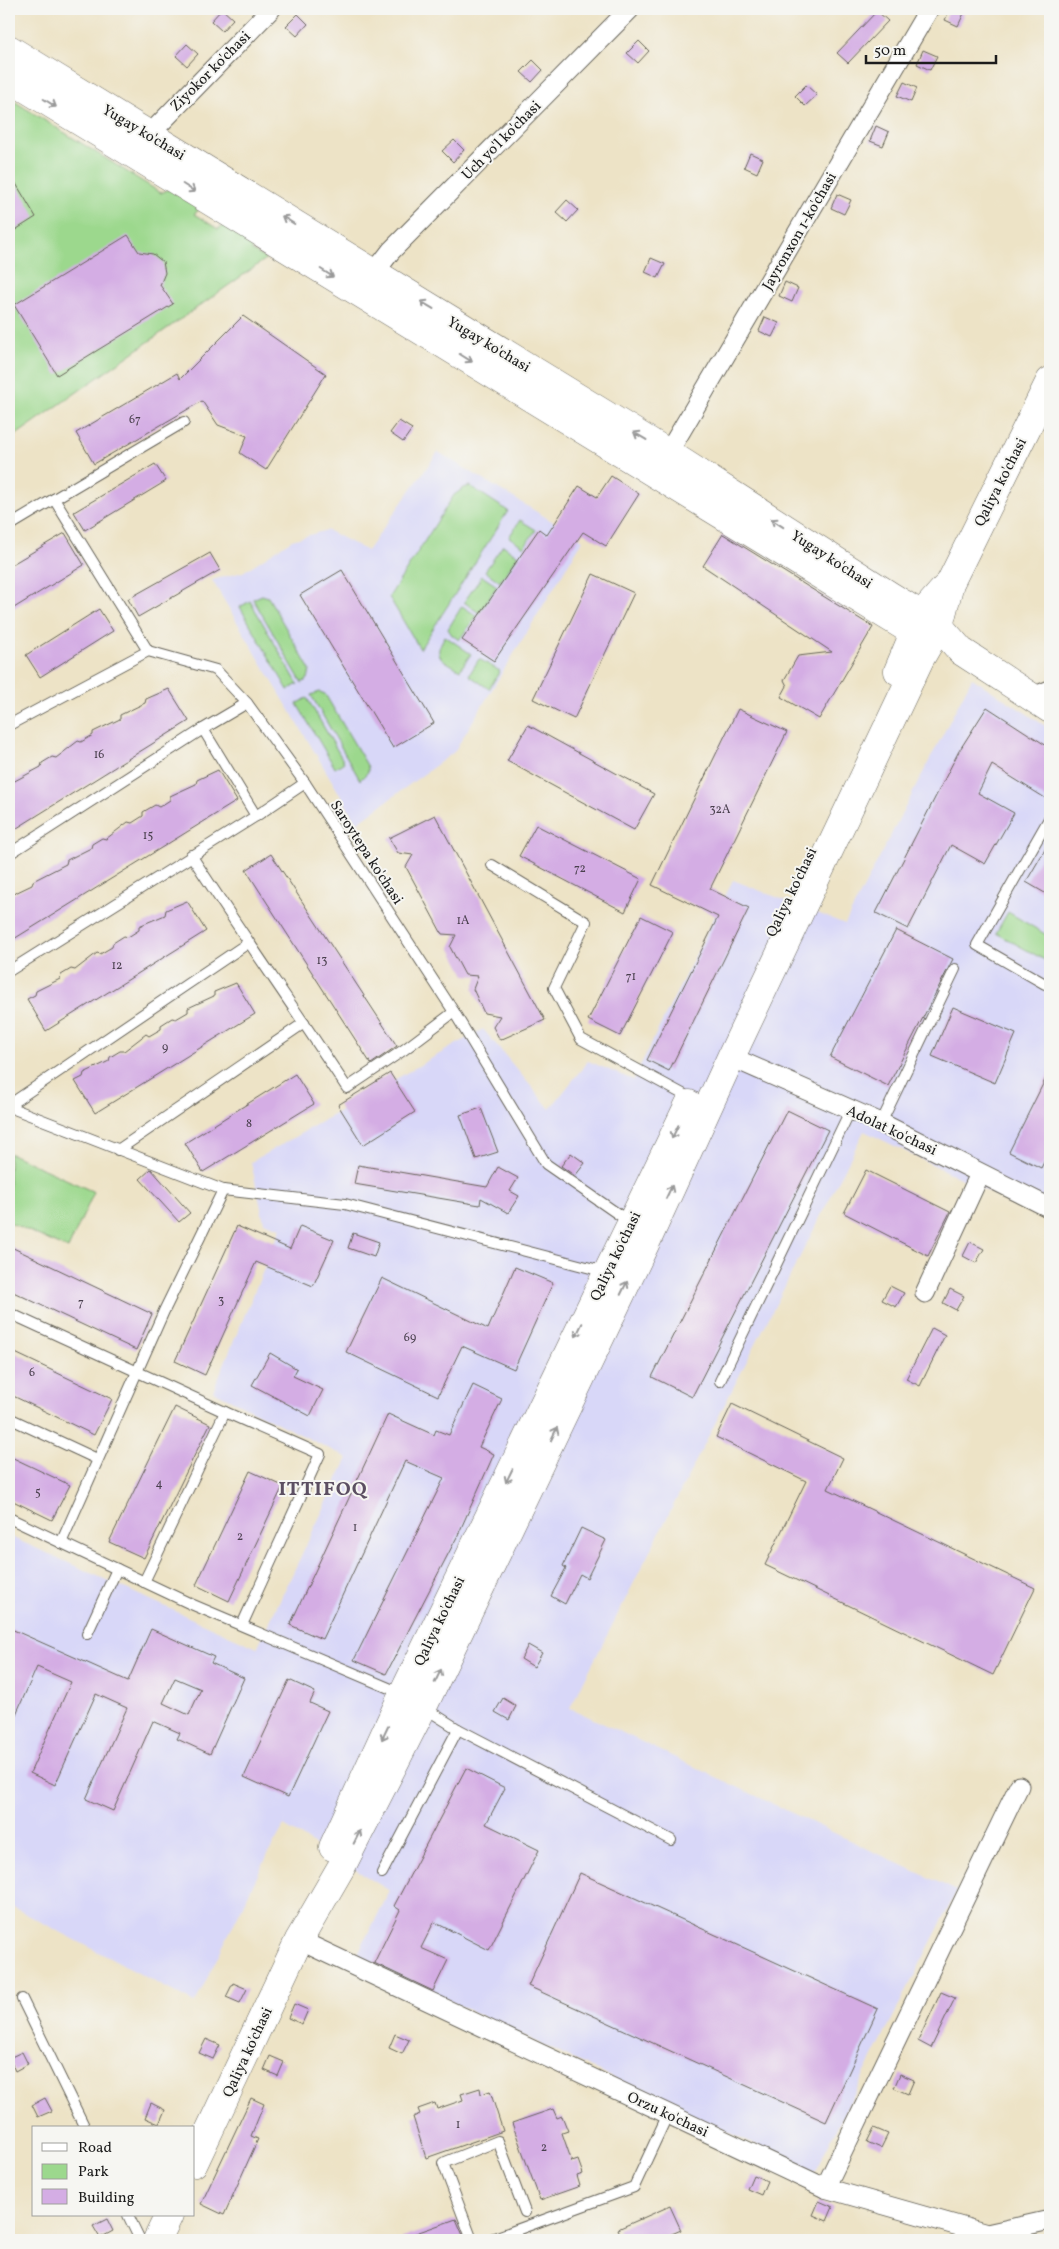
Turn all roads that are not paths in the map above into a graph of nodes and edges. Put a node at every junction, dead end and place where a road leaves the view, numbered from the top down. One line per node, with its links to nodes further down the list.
1 (271, 9): 6 (street, Ziyokor ko'chasi)
2 (630, 9): 7 (street, Uch yo'l ko'chasi)
3 (928, 9): 10 (street, Jayronxon 1-ko'chasi)
4 (9, 49): 6 (main road, Yugay ko'chasi)
5 (9, 78): 13 (main road, Yugay ko'chasi, one-way to 13)
6 (149, 135): 7 (main road, Yugay ko'chasi, one-way to 6)
7 (374, 273): 10 (main road, Yugay ko'chasi, one-way to 7)
8 (1050, 381): 13 (main road, Qaliya ko'chasi)
9 (184, 422): 11 (lane)
10 (668, 453): 13 (main road, Yugay ko'chasi, one-way to 10)
11 (54, 500): 12 (lane); 14 (lane)
12 (9, 526)
13 (926, 629): 15 (main road, Yugay ko'chasi); 31 (main road, Qaliya ko'chasi); 32 (main road, Qaliya ko'chasi)
14 (148, 651): 16 (lane, Saroytepa ko'chasi); 17 (lane)
15 (1045, 693)
16 (247, 703): 18 (lane); 19 (lane, Saroytepa ko'chasi)
17 (9, 725)
18 (203, 729): 20 (lane); 22 (lane)
19 (305, 783): 20 (lane); 29 (lane, Saroytepa ko'chasi)
20 (256, 816): 23 (lane)
21 (1050, 817): 28 (lane)
22 (9, 854)
23 (192, 855): 25 (lane); 26 (lane)
24 (492, 865): 32 (lane)
25 (248, 943): 30 (lane); 33 (lane)
26 (9, 970)
27 (955, 970): 35 (lane)
28 (1045, 984)
29 (454, 1012): 30 (lane); 40 (lane, Saroytepa ko'chasi)
30 (304, 1023): 36 (lane)
31 (731, 1058): 34 (street, Adolat ko'chasi); 40 (main road, Qaliya ko'chasi, one-way to 31)
32 (692, 1099): 40 (main road, Qaliya ko'chasi, one-way to 40)
33 (9, 1106): 36 (lane)
34 (850, 1111): 35 (street, Adolat ko'chasi); 45 (lane)
35 (881, 1123): 37 (street, Adolat ko'chasi)
36 (118, 1150): 38 (lane)
37 (980, 1174): 39 (street, Adolat ko'chasi); 42 (street)
38 (223, 1190): 41 (lane); 44 (lane)
39 (1050, 1208)
40 (640, 1230): 41 (main road, Qaliya ko'chasi); 55 (main road, Qaliya ko'chasi, one-way to 40)
41 (607, 1272): 55 (main road, Qaliya ko'chasi, one-way to 55)
42 (924, 1293)
43 (9, 1313): 44 (lane)
44 (136, 1373): 46 (lane); 48 (lane)
45 (720, 1380)
46 (225, 1412): 52 (lane); 53 (lane)
47 (9, 1418): 48 (lane)
48 (97, 1459): 50 (lane)
49 (9, 1518): 50 (lane)
50 (61, 1543): 51 (lane)
51 (117, 1569): 52 (lane); 54 (lane)
52 (144, 1582): 53 (lane)
53 (242, 1625): 55 (lane)
54 (87, 1634)
55 (413, 1700): 56 (lane); 60 (main road, Qaliya ko'chasi)
56 (458, 1728): 58 (lane); 59 (lane)
57 (1019, 1786): 65 (street)
58 (671, 1840)
59 (382, 1873)
60 (299, 1940): 62 (street, Orzu ko'chasi); 64 (main road, Qaliya ko'chasi)
61 (22, 1999): 63 (lane)
62 (668, 2114): 65 (street, Orzu ko'chasi); 73 (lane)
63 (84, 2126)
64 (195, 2161)
65 (825, 2188): 69 (street, Orzu ko'chasi)
66 (525, 2212): 72 (lane)
67 (128, 2216): 70 (lane)
68 (169, 2216): 71 (main road)
69 (1050, 2220)
70 (140, 2240)
71 (157, 2240)
72 (472, 2240)
73 (489, 2240)

